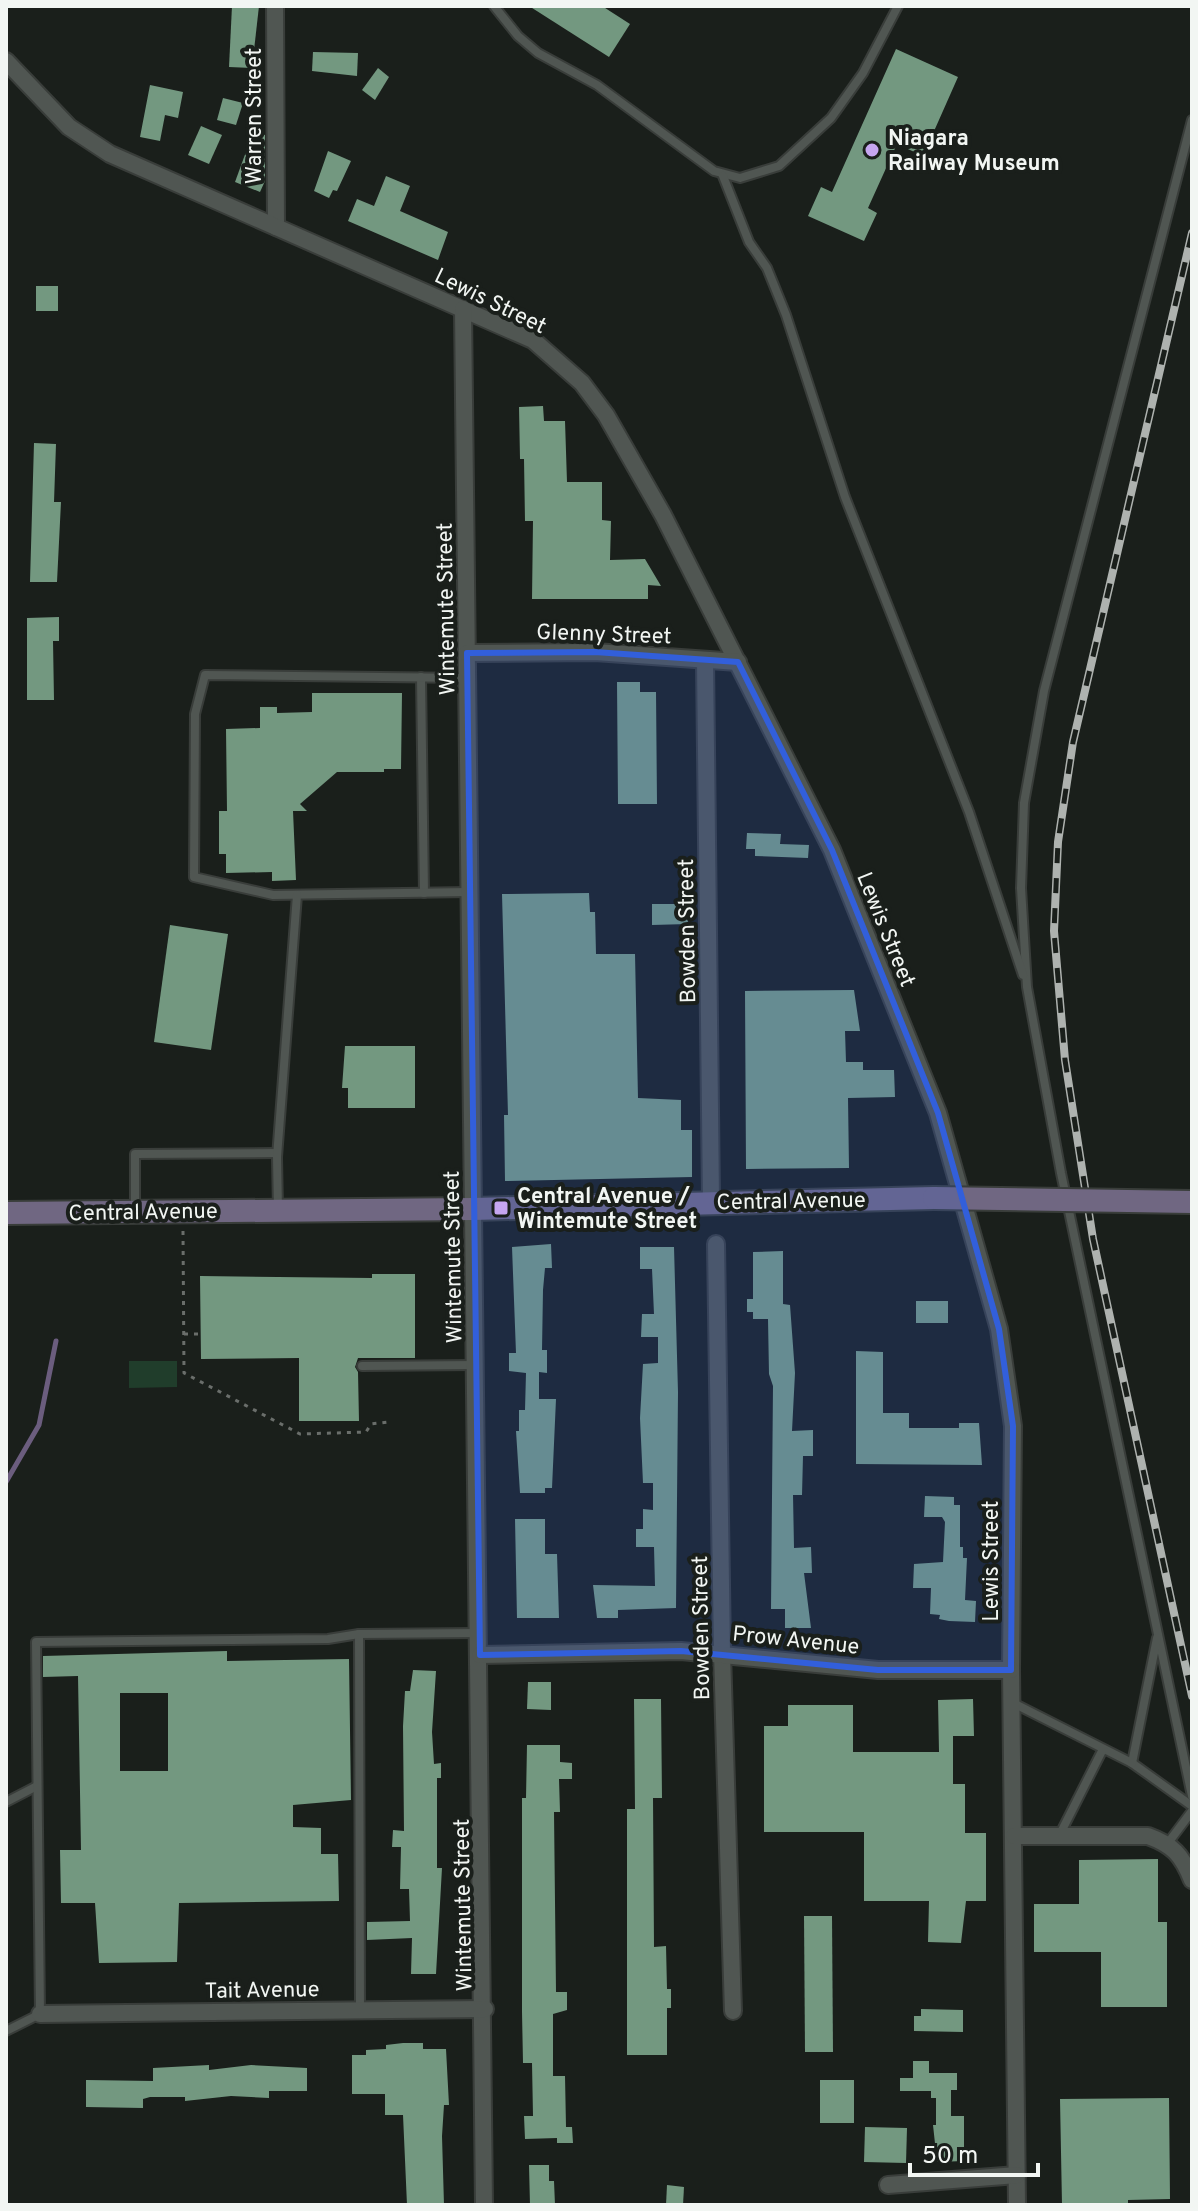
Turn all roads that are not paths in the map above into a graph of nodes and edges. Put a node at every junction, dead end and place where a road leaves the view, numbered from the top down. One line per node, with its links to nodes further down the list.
1 (275, 6): 7 (street, Warren Street)
2 (494, 6): 6 (lane)
3 (898, 6): 6 (lane)
4 (6, 61): 7 (street, Lewis Street)
5 (1192, 120): 17 (lane)
6 (723, 176): 17 (lane)
7 (276, 227): 8 (street, Lewis Street)
8 (463, 309): 9 (street, Wintemute Street); 11 (street, Lewis Street)
9 (467, 653): 10 (street, Glenny Street); 13 (street, Wintemute Street)
10 (705, 660): 11 (street, Glenny Street); 19 (street, Bowden Street)
11 (738, 662): 33 (street, Lewis Street)
12 (421, 677): 13 (lane); 15 (lane); 16 (lane)
13 (468, 678): 14 (street, Wintemute Street)
14 (470, 892): 15 (lane); 21 (street, Wintemute Street)
15 (424, 893): 16 (lane)
16 (297, 895): 18 (lane)
17 (1027, 987): 29 (lane)
18 (277, 1153): 22 (lane); 23 (lane)
19 (711, 1201): 20 (main road, Central Avenue, bridge); 21 (main road, Central Avenue)
20 (1192, 1202)
21 (473, 1209): 22 (main road, Central Avenue); 26 (street, Wintemute Street)
22 (278, 1210): 23 (main road, Central Avenue)
23 (135, 1211): 24 (main road, Central Avenue)
24 (6, 1213)
25 (716, 1244): 31 (street, Bowden Street)
26 (475, 1365): 27 (lane); 28 (street, Wintemute Street)
27 (362, 1366)
28 (480, 1633): 30 (lane); 32 (street, Wintemute Street)
29 (1158, 1633): 36 (lane); 38 (lane)
30 (359, 1634): 37 (lane); 46 (lane)
31 (722, 1653): 32 (street, Prow Avenue); 33 (street, Prow Avenue); 47 (street, Bowden Street)
32 (480, 1655): 45 (street, Wintemute Street)
33 (1011, 1670): 34 (street, Lewis Street)
34 (1012, 1703): 35 (lane); 41 (street, Lewis Street)
35 (1103, 1749): 36 (lane); 42 (lane)
36 (1132, 1763): 40 (lane)
37 (37, 1786): 39 (lane); 48 (lane)
38 (1192, 1796)
39 (6, 1802)
40 (1192, 1808): 43 (lane)
41 (1014, 1836): 42 (street); 50 (street, Lewis Street)
42 (1059, 1836): 43 (street)
43 (1168, 1843): 44 (street)
44 (1192, 1880)
45 (485, 2009): 46 (street, Tait Avenue); 52 (street, Wintemute Street)
46 (360, 2010): 48 (street, Tait Avenue)
47 (733, 2011)
48 (40, 2014): 49 (lane)
49 (6, 2031)
50 (1017, 2175): 51 (street); 53 (street, Lewis Street)
51 (888, 2185)
52 (484, 2205)
53 (1017, 2205)

